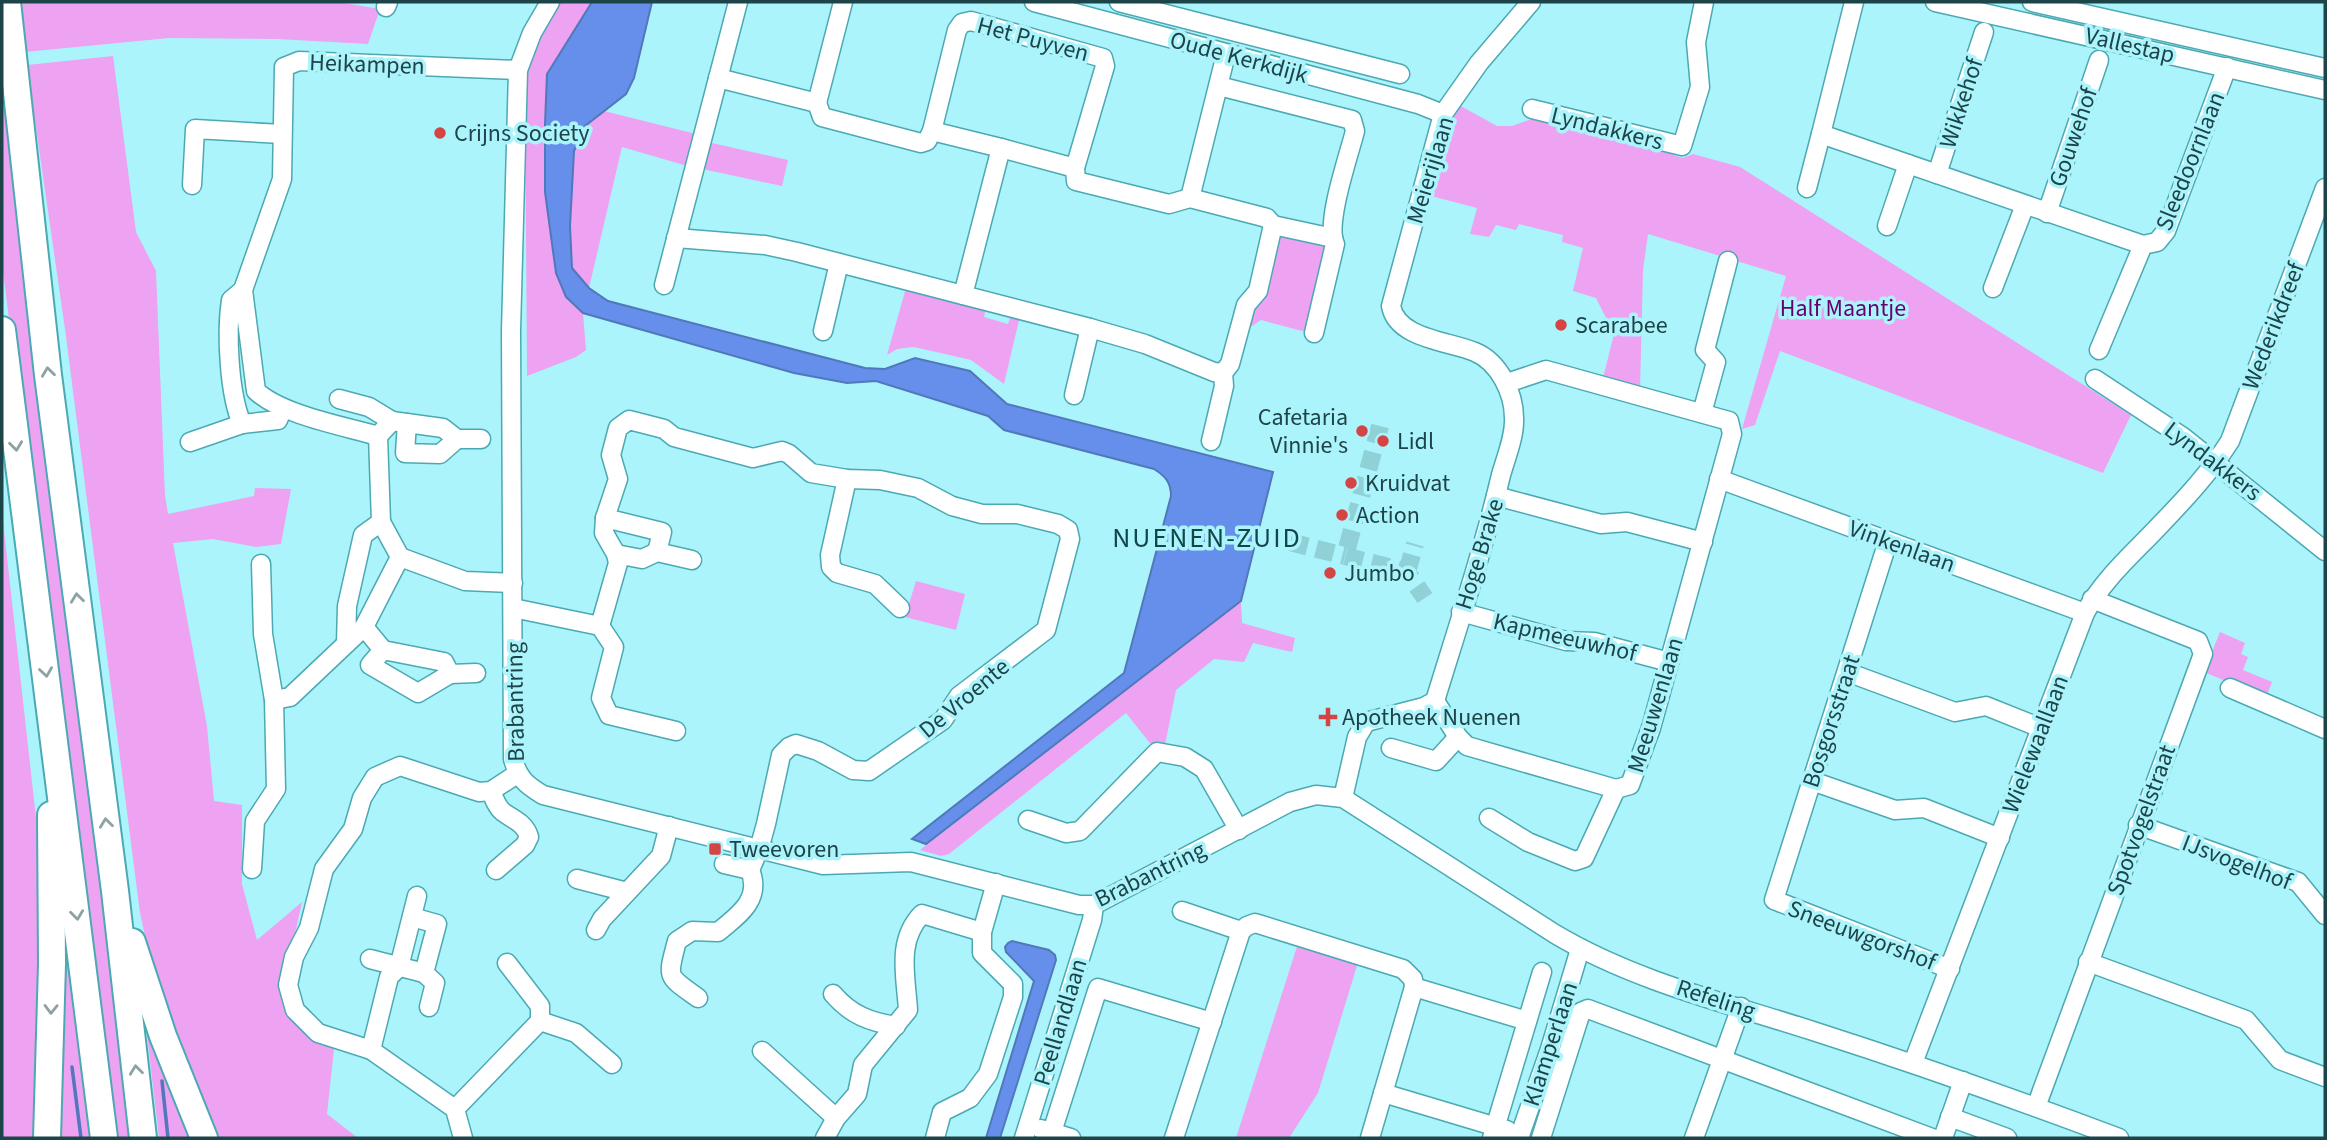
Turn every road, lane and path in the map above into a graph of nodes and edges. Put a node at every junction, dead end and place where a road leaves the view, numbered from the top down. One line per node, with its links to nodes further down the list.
1 (7, 2): 127 (highway, one-way to 1)
2 (550, 2): 21 (street, Brabantring)
3 (738, 2): 24 (street)
4 (843, 2): 27 (street)
5 (1034, 2): 12 (street, Oude Kerkdijk)
6 (1119, 2): 16 (street, Oude Kerkdijk)
7 (1531, 2): 29 (street, Meierijlaan)
8 (1704, 2): 28 (street, Lyndakkers)
9 (1854, 2): 32 (street)
10 (1935, 2): 15 (street, Vallestap)
11 (2032, 2): 13 (street, Vallestap)
12 (1087, 8): 17 (street, Oude Kerkdijk)
13 (2109, 10): 15 (street); 20 (street, Vallestap)
14 (1984, 32): 36 (street, Wikkehof)
15 (2103, 38): 19 (street, Vallestap)
16 (1300, 50): 22 (street); 23 (street, Oude Kerkdijk)
17 (1226, 54): 22 (street, Oude Kerkdijk); 25 (street)
18 (2099, 60): 42 (street, Gouwehof)
19 (2227, 67): 26 (street, Vallestap); 47 (street, Sleedoornlaan)
20 (2325, 68)
21 (518, 71): 31 (street, Heikampen); 87 (street, Brabantring)
22 (1295, 72): 29 (street, Oude Kerkdijk)
23 (1400, 74)
24 (718, 78): 27 (street); 45 (street)
25 (1219, 86): 40 (street); 46 (street)
26 (2325, 90)
27 (817, 103): 30 (street)
28 (1532, 109)
29 (1443, 114): 61 (street, Meierijlaan)
30 (932, 131): 33 (street); 35 (street, Het Puyven)
31 (282, 134): 37 (street); 52 (street, Heikampen)
32 (1821, 134): 34 (street, Sleedoornlaan); 38 (street)
33 (1001, 148): 35 (street); 53 (street)
34 (1908, 164): 36 (street, Sleedoornlaan); 44 (street)
35 (1075, 168): 40 (street)
36 (1937, 174): 41 (street, Sleedoornlaan)
37 (192, 185)
38 (1807, 188)
39 (2325, 188): 73 (street, Wederikdreef)
40 (1190, 198): 43 (street)
41 (2025, 205): 42 (street, Sleedoornlaan); 51 (street)
42 (2046, 213): 47 (street, Sleedoornlaan)
43 (1273, 225): 46 (street); 59 (street)
44 (1887, 226)
45 (676, 238): 49 (street); 50 (street)
46 (1333, 239): 57 (street)
47 (2143, 246): 58 (street, Sleedoornlaan)
48 (1728, 261): 65 (street)
49 (839, 264): 53 (street); 56 (street)
50 (664, 285)
51 (1993, 288)
52 (243, 290): 64 (street, Heikampen); 67 (street, Heikampen)
53 (962, 295): 54 (street)
54 (1090, 328): 59 (street); 62 (street)
55 (2, 330): 103 (highway, one-way to 103)
56 (822, 331)
57 (1314, 333)
58 (2099, 350)
59 (1223, 373): 71 (street)
60 (2095, 379): 73 (street, Lyndakkers)
61 (1507, 383): 65 (street); 76 (street, Hoge Brake)
62 (1074, 395)
63 (340, 399): 66 (street)
64 (283, 408): 67 (street); 68 (street, Heikampen)
65 (1702, 413): 75 (street, Meeuwenlaan)
66 (399, 422): 68 (street); 69 (street); 69 (street)
67 (242, 424): 72 (street)
68 (378, 436): 78 (street)
69 (457, 439): 70 (street)
70 (481, 439)
71 (1211, 441)
72 (190, 442)
73 (2217, 462): 81 (street, Lyndakkers); 88 (street, Wielewaallaan)
74 (847, 479): 77 (street, De Vroente); 90 (street); 120 (street, De Vroente)
75 (1718, 479): 79 (street, Vinkenlaan); 80 (street, Meeuwenlaan)
76 (1496, 496): 80 (street); 91 (street, Hoge Brake)
77 (605, 518): 82 (street); 83 (street)
78 (381, 523): 84 (street); 94 (street)
79 (1888, 541): 88 (street, Vinkenlaan); 97 (street, Bosgorsstraat)
80 (1703, 542): 96 (street, Meeuwenlaan)
81 (2325, 551)
82 (657, 552): 83 (street); 85 (street)
83 (616, 554): 93 (street)
84 (400, 557): 87 (street); 92 (street)
85 (692, 561)
86 (261, 564): 101 (street)
87 (513, 583): 89 (street, Brabantring)
88 (2089, 606): 104 (street, Wielewaallaan); 116 (street, Spotvogelstraat)
89 (513, 608): 93 (street); 109 (street, Brabantring)
90 (900, 608)
91 (1461, 612): 96 (street, Kapmeeuwhof); 102 (street, Hoge Brake)
92 (364, 626): 94 (street); 95 (street)
93 (600, 626): 106 (street)
94 (346, 643): 101 (street)
95 (383, 650): 99 (street); 99 (street)
96 (1669, 662): 111 (street, Meeuwenlaan)
97 (1847, 672): 104 (street); 110 (street, Bosgorsstraat)
98 (476, 673): 99 (street)
99 (450, 674)
100 (2230, 688): 105 (street)
101 (274, 700): 122 (street)
102 (1435, 701): 107 (street); 113 (street)
103 (53, 726): 171 (highway, one-way to 171); 172 (highway, one-way to 172)
104 (2041, 728): 119 (street, Wielewaallaan)
105 (2325, 729)
106 (676, 731)
107 (1458, 737): 108 (street); 111 (street)
108 (1391, 748)
109 (517, 774): 112 (street); 117 (street, Brabantring)
110 (1812, 781): 119 (street); 130 (street, Bosgorsstraat)
111 (1616, 789): 114 (street, Meeuwenlaan)
112 (491, 791): 123 (street); 155 (street)
113 (1343, 798): 118 (street, Brabantring); 138 (street, Refeling)
114 (1489, 818)
115 (1028, 820): 118 (street)
116 (2138, 825): 133 (street, IJsvogelhof); 140 (street, Spotvogelstraat)
117 (669, 826): 120 (street, Brabantring); 128 (street)
118 (1239, 830): 131 (street, Brabantring)
119 (2000, 838): 143 (street, Wielewaallaan)
120 (759, 849): 124 (street); 126 (street, Brabantring)
121 (724, 864): 124 (street)
122 (252, 869)
123 (496, 870)
124 (750, 870): 148 (street)
125 (577, 879): 128 (street)
126 (996, 883): 131 (street, Brabantring); 137 (street)
127 (115, 891): 173 (highway, one-way to 127); 174 (highway)
128 (626, 892): 135 (street)
129 (417, 896): 134 (street)
130 (1774, 900): 143 (street, Sneeuwgorshof)
131 (1094, 905): 167 (street, Peellandlaan)
132 (1182, 911): 136 (street)
133 (2325, 915)
134 (412, 917): 142 (street); 145 (street)
135 (596, 930)
136 (1241, 931): 146 (street); 153 (street)
137 (982, 932): 154 (street); 177 (street)
138 (1580, 949): 150 (street, Refeling); 170 (street, Klamperlaan)
139 (370, 959): 142 (street)
140 (2088, 962): 160 (street); 163 (street, Spotvogelstraat)
141 (507, 963): 151 (street)
142 (399, 967): 145 (street); 155 (street)
143 (1950, 969): 158 (street, Wielewaallaan)
144 (1542, 972): 152 (street)
145 (424, 973): 149 (street)
146 (1414, 987): 152 (street); 162 (street)
147 (833, 994): 154 (street)
148 (698, 998)
149 (429, 1007)
150 (1741, 1007): 157 (street); 158 (street, Refeling)
151 (540, 1021): 159 (street); 164 (street)
152 (1527, 1021): 169 (street)
153 (1212, 1022): 168 (street); 179 (street)
154 (896, 1026): 166 (street)
155 (371, 1050): 164 (street)
156 (762, 1051): 166 (street)
157 (1723, 1058): 181 (street, Klamperlaan); 182 (street); 183 (street)
158 (1913, 1063): 161 (street, Refeling)
159 (612, 1064)
160 (2325, 1077)
161 (1963, 1081): 163 (street, Refeling); 165 (street)
162 (1383, 1093): 169 (street); 180 (street)
163 (2036, 1107): 186 (street, Refeling)
164 (455, 1109): 175 (street)
165 (1950, 1117): 184 (street); 185 (street)
166 (836, 1118): 176 (street)
167 (1026, 1132): 168 (street)
168 (1052, 1132): 178 (street)
169 (1494, 1132): 170 (street)
170 (1519, 1136)
171 (47, 1138)
172 (104, 1138)
173 (143, 1138)
174 (204, 1138)
175 (463, 1138)
176 (824, 1138)
177 (935, 1138)
178 (1071, 1138)
179 (1174, 1138)
180 (1370, 1138)
181 (1541, 1138)
182 (1694, 1138)
183 (1932, 1138)
184 (1942, 1138)
185 (2007, 1138)
186 (2119, 1138)

